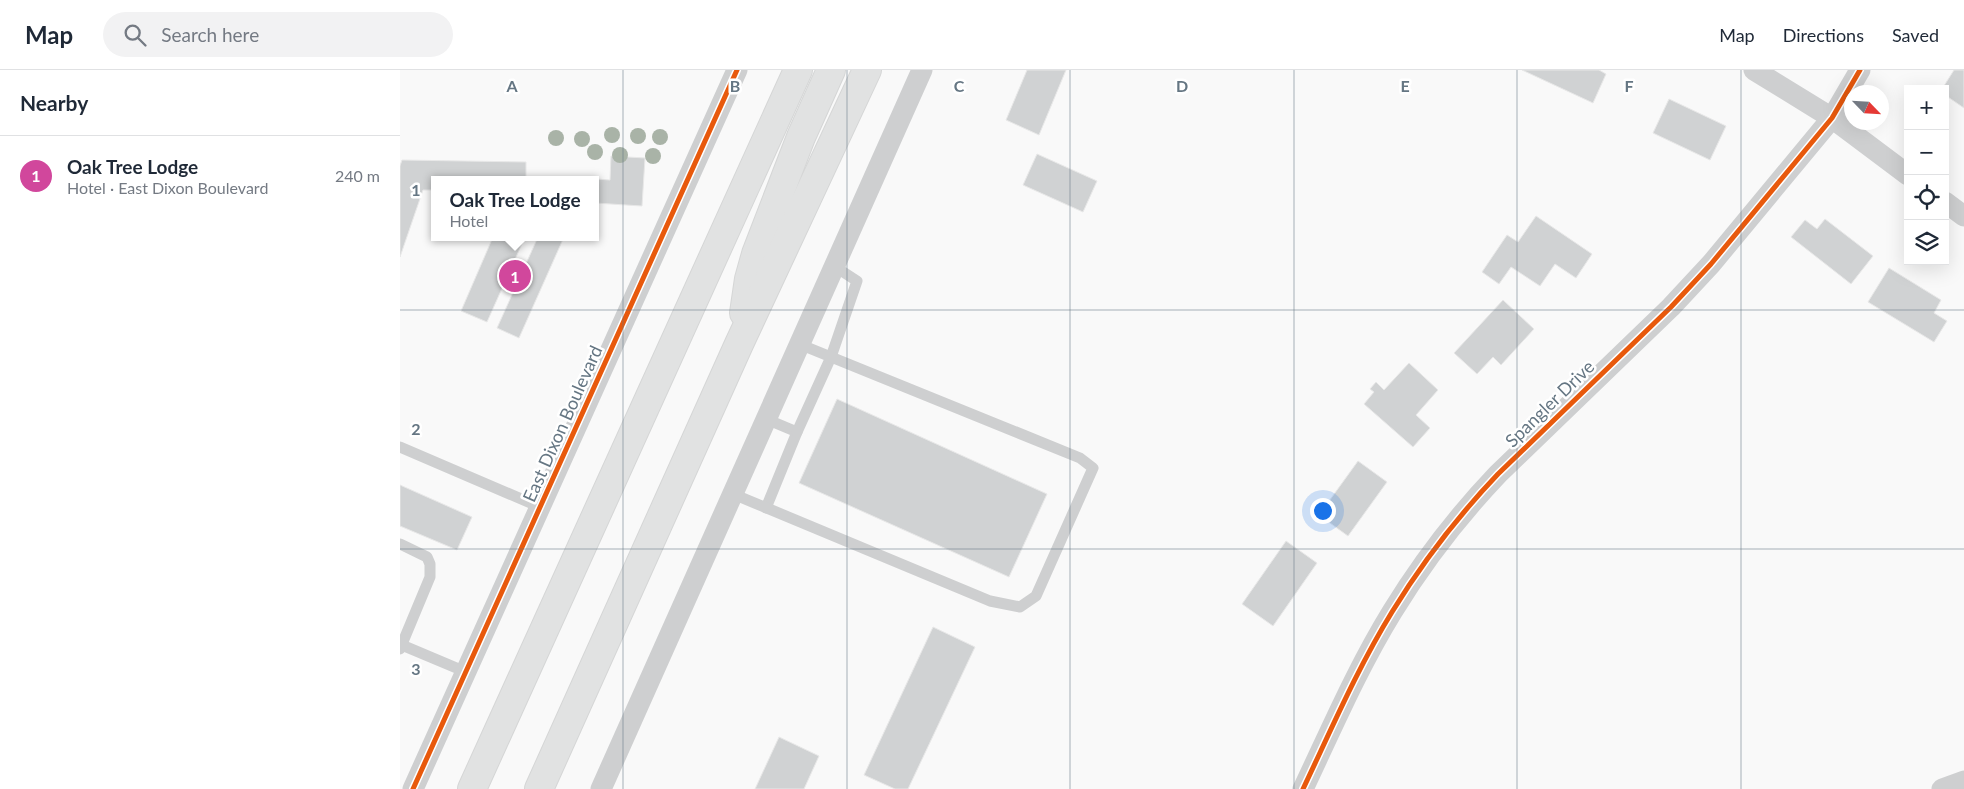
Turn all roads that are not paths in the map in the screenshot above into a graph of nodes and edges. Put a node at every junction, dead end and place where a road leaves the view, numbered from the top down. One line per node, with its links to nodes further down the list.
1 (737, 70): 20 (street, East Dixon Boulevard)
2 (798, 70): 27 (highway)
3 (831, 70): 13 (highway)
4 (867, 70): 13 (highway)
5 (922, 70): 12 (street)
6 (1754, 70): 8 (street)
7 (1860, 70): 8 (street, Spangler Drive)
8 (1832, 118): 9 (street); 30 (street, Spangler Drive)
9 (1904, 171)
10 (1949, 205): 11 (street)
11 (1964, 216)
12 (834, 266): 14 (street); 15 (lane)
13 (740, 344): 28 (highway)
14 (800, 344): 15 (lane); 16 (street)
15 (831, 357): 17 (lane); 21 (lane)
16 (766, 419): 17 (lane); 19 (street)
17 (797, 432): 21 (lane)
18 (400, 447): 20 (lane)
19 (732, 494): 21 (lane); 29 (street)
20 (540, 507): 24 (street, East Dixon Boulevard)
21 (766, 508)
22 (400, 544): 23 (lane)
23 (401, 647): 24 (lane)
24 (466, 672): 26 (street, East Dixon Boulevard)
25 (1964, 781): 31 (street)
26 (413, 789)
27 (472, 789)
28 (539, 789)
29 (600, 789)
30 (1303, 789)
31 (1942, 789)

